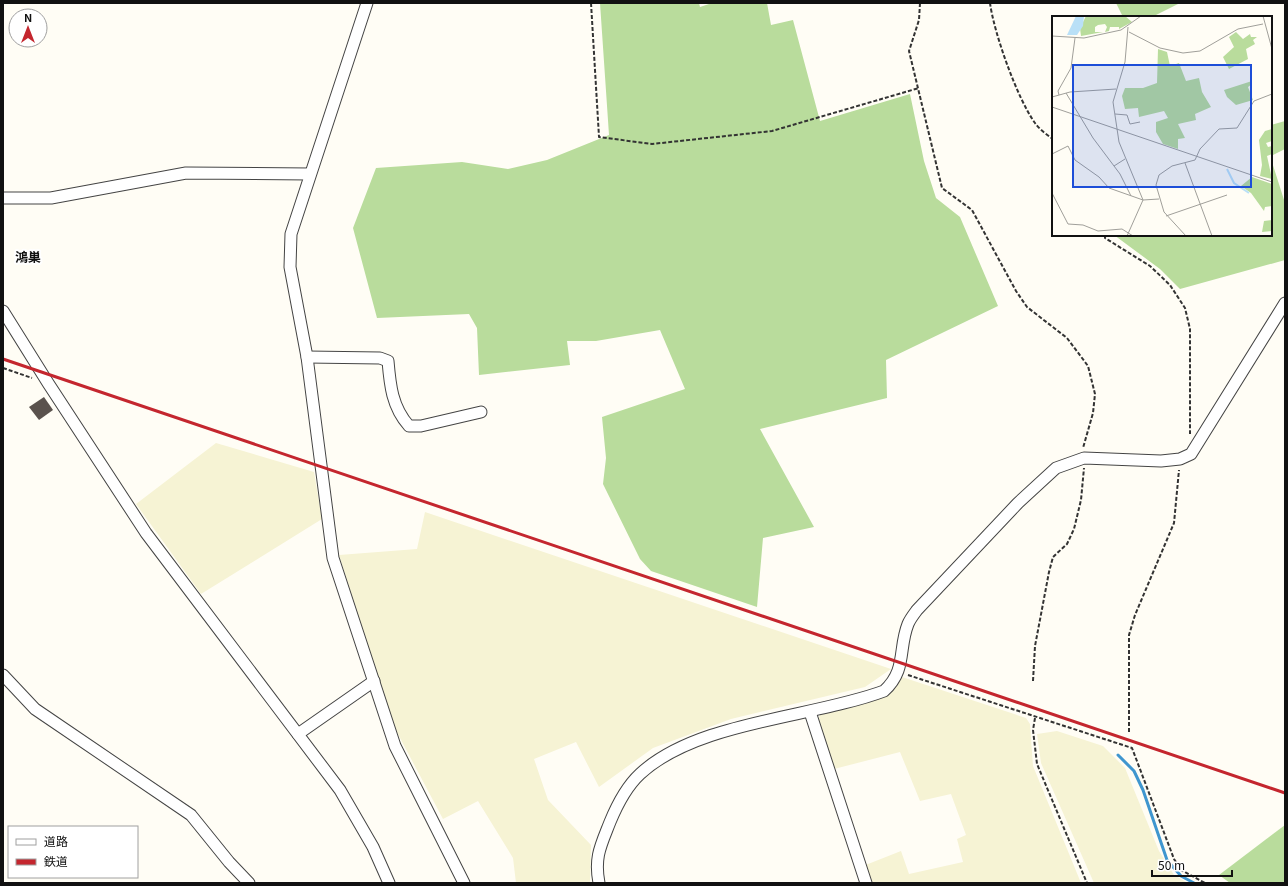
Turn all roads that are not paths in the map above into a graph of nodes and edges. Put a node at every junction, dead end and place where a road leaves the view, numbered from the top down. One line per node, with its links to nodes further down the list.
1 (367, 3): 2 (street)
2 (310, 174): 3 (street); 6 (street)
3 (3, 198)
4 (1285, 304): 10 (street)
5 (3, 311): 11 (street)
6 (307, 357): 7 (street); 9 (street)
7 (481, 412)
8 (3, 675): 12 (street)
9 (374, 681): 11 (street); 14 (street)
10 (810, 712): 15 (street); 16 (street)
11 (298, 734): 13 (street)
12 (249, 883)
13 (388, 883)
14 (464, 883)
15 (599, 883)
16 (866, 883)

